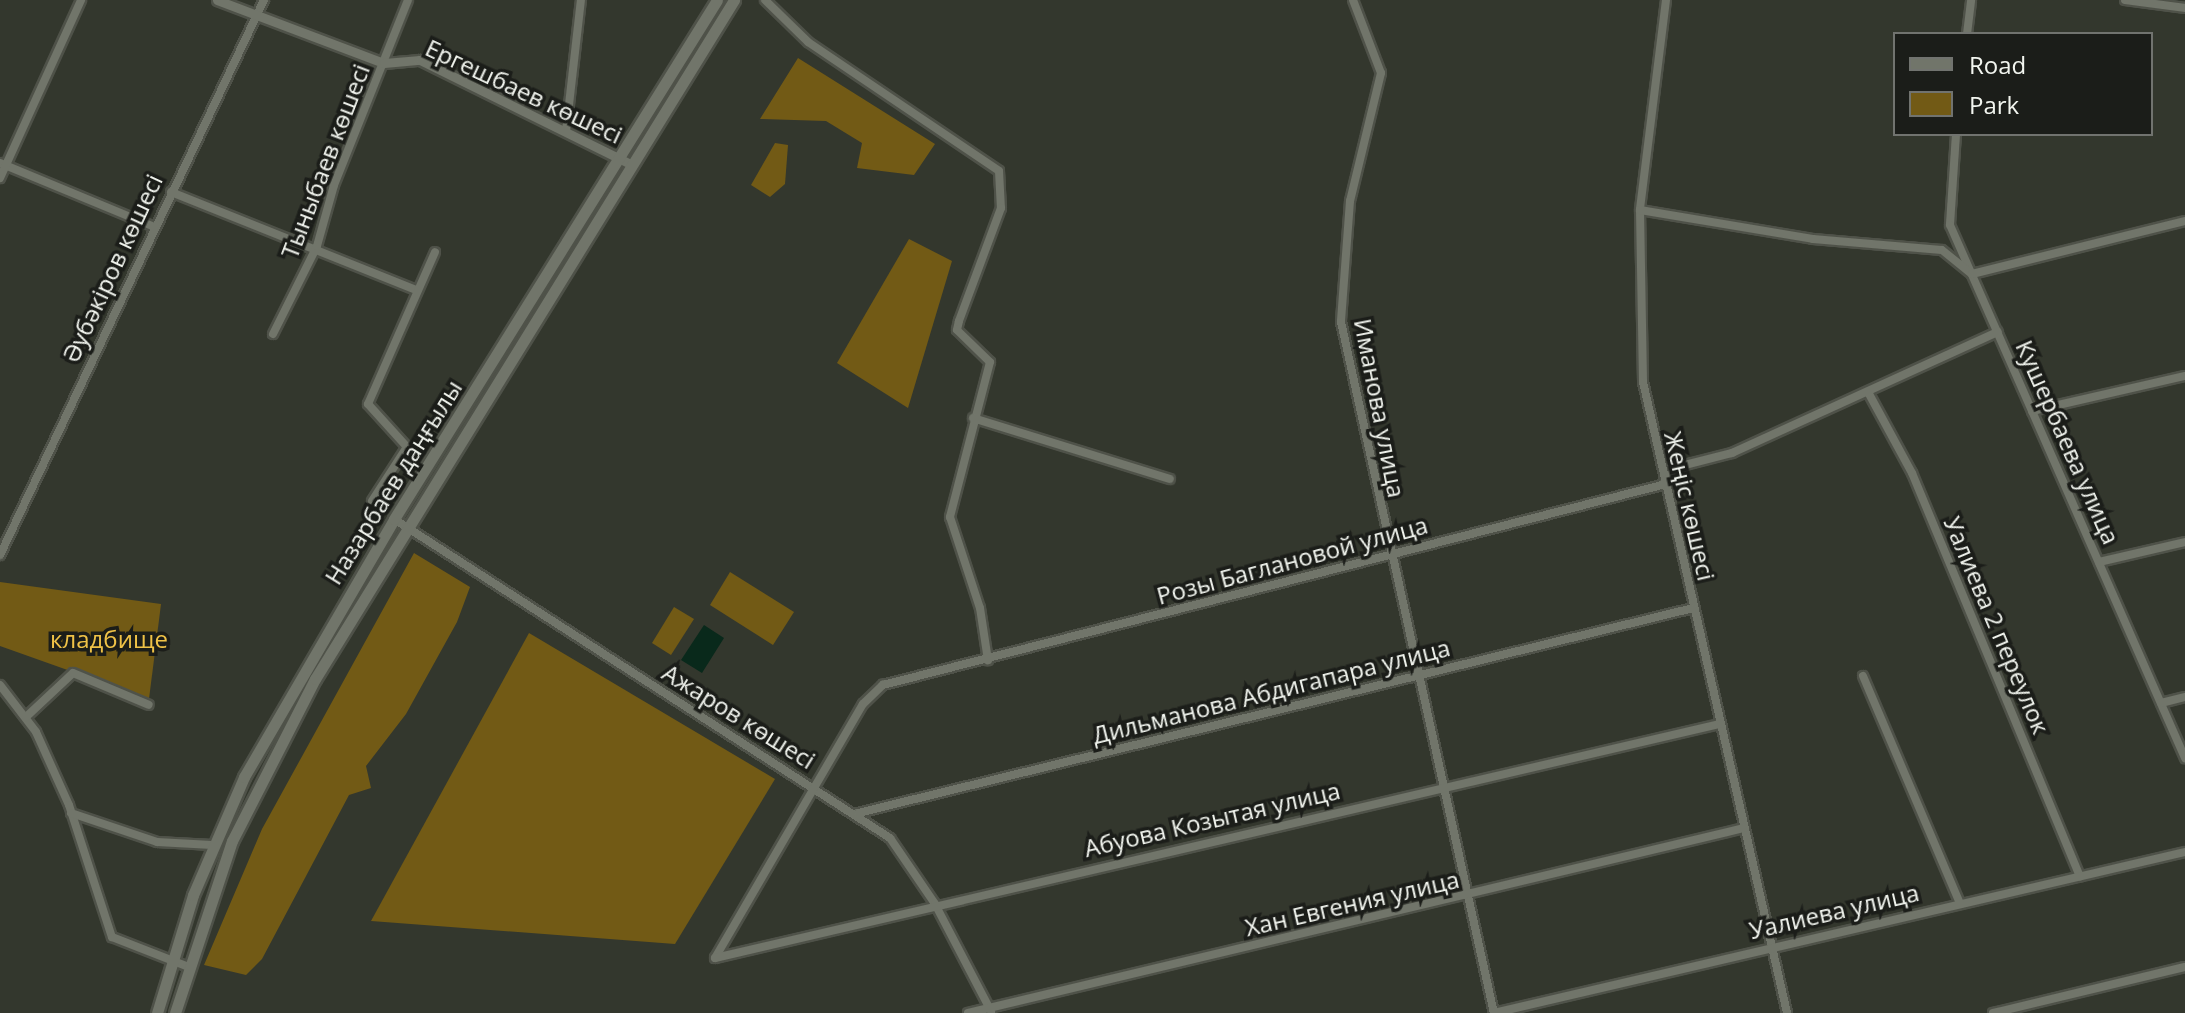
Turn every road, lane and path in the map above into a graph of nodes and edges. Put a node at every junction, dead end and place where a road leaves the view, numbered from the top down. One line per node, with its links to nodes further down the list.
1 (81, 0): 20 (street)
2 (217, 0): 14 (street, Ергешбаев көшесі)
3 (264, 0): 14 (street, Әубәкіров көшесі)
4 (408, 0): 16 (street, Тыныбаев көшесі)
5 (581, 0): 17 (street)
6 (717, 0): 19 (main road, Назарбаев даңғылы)
7 (734, 0): 19 (main road, Назарбаев даңғылы)
8 (765, 0): 35 (street)
9 (1353, 0): 43 (street, Иманова улица)
10 (1666, 0): 23 (street, Жеңіс көшесі)
11 (1971, 0): 15 (street)
12 (2125, 0): 13 (street)
13 (2185, 8)
14 (257, 16): 16 (street, Ергешбаев көшесі); 22 (street, Әубәкіров көшесі)
15 (1967, 32)
16 (384, 63): 17 (street, Ергешбаев көшесі); 26 (street, Тыныбаев көшесі)
17 (566, 131): 19 (street, Ергешбаев көшесі)
18 (1956, 136): 28 (street, Кушербаева улица)
19 (627, 161): 39 (main road, Назарбаев даңғылы); 40 (main road, Назарбаев даңғылы)
20 (3, 164): 21 (street); 25 (street)
21 (0, 178)
22 (171, 192): 25 (street, Әубәкіров көшесі); 26 (street)
23 (1640, 210): 28 (street); 37 (street, Жеңіс көшесі)
24 (2185, 221): 28 (street)
25 (152, 226): 42 (street, Әубәкіров көшесі)
26 (317, 246): 29 (street); 31 (street, Тыныбаев көшесі)
27 (435, 252): 29 (street)
28 (1972, 274): 30 (street, Кушербаева улица)
29 (416, 290): 38 (street)
30 (1998, 332): 33 (street, Розы Баглановой улица); 34 (street, Кушербаева улица)
31 (273, 334)
32 (2185, 376): 34 (street)
33 (1868, 392): 37 (street, Розы Баглановой улица); 63 (street, Уалиева 2 переулок)
34 (2032, 411): 44 (street, Кушербаева улица)
35 (973, 418): 36 (street); 46 (street)
36 (1170, 479)
37 (1662, 485): 43 (street, Розы Баглановой улица); 45 (street, Жеңіс көшесі)
38 (372, 501)
39 (394, 519): 40 (street, Ажаров көшесі); 61 (main road, Назарбаев даңғылы)
40 (406, 526): 57 (street, Ажаров көшесі); 70 (main road, Назарбаев даңғылы)
41 (2185, 542): 44 (street)
42 (0, 555)
43 (1389, 555): 46 (street, Розы Баглановой улица); 47 (street, Иманова улица)
44 (2099, 562): 51 (street, Кушербаева улица)
45 (1693, 608): 47 (street, Дильманова Абдигапара улица); 54 (street, Жеңіс көшесі)
46 (988, 660): 57 (street, Розы Баглановой улица)
47 (1423, 674): 56 (street, Иманова улица); 59 (street, Дильманова Абдигапара улица)
48 (1863, 676): 65 (street)
49 (0, 685): 53 (street)
50 (2185, 697): 51 (street)
51 (2161, 703): 55 (street, Кушербаева улица)
52 (149, 705): 53 (street)
53 (26, 717): 58 (street)
54 (1720, 724): 56 (street, Абуова Козытая улица); 60 (street, Жеңіс көшесі)
55 (2185, 758)
56 (1441, 788): 64 (street, Иманова улица); 66 (street, Абуова Козытая улица)
57 (817, 789): 59 (street, Ажаров көшесі); 68 (street, Розы Баглановой улица)
58 (71, 813): 61 (street); 69 (street)
59 (858, 813): 66 (street, Ажаров көшесі)
60 (1744, 828): 64 (street, Хан Евгения улица); 67 (street, Жеңіс көшесі)
61 (212, 845): 69 (main road, Назарбаев даңғылы)
62 (2185, 852): 63 (street, Уалиева улица)
63 (2080, 876): 65 (street, Уалиева улица)
64 (1467, 897): 72 (street, Хан Евгения улица); 76 (street, Иманова улица)
65 (1960, 903): 67 (street, Уалиева улица)
66 (935, 904): 68 (street, Абуова Козытая улица); 72 (street, Ажаров көшесі)
67 (1771, 946): 76 (street, Уалиева улица); 77 (street, Жеңіс көшесі)
68 (715, 958)
69 (170, 963): 70 (street); 73 (main road, Назарбаев даңғылы)
70 (186, 966): 74 (main road, Назарбаев даңғылы)
71 (2185, 967): 78 (street)
72 (991, 1010): 75 (street, Хан Евгения улица)
73 (157, 1013)
74 (175, 1013)
75 (968, 1013)
76 (1494, 1013)
77 (1787, 1013)
78 (1993, 1013)

